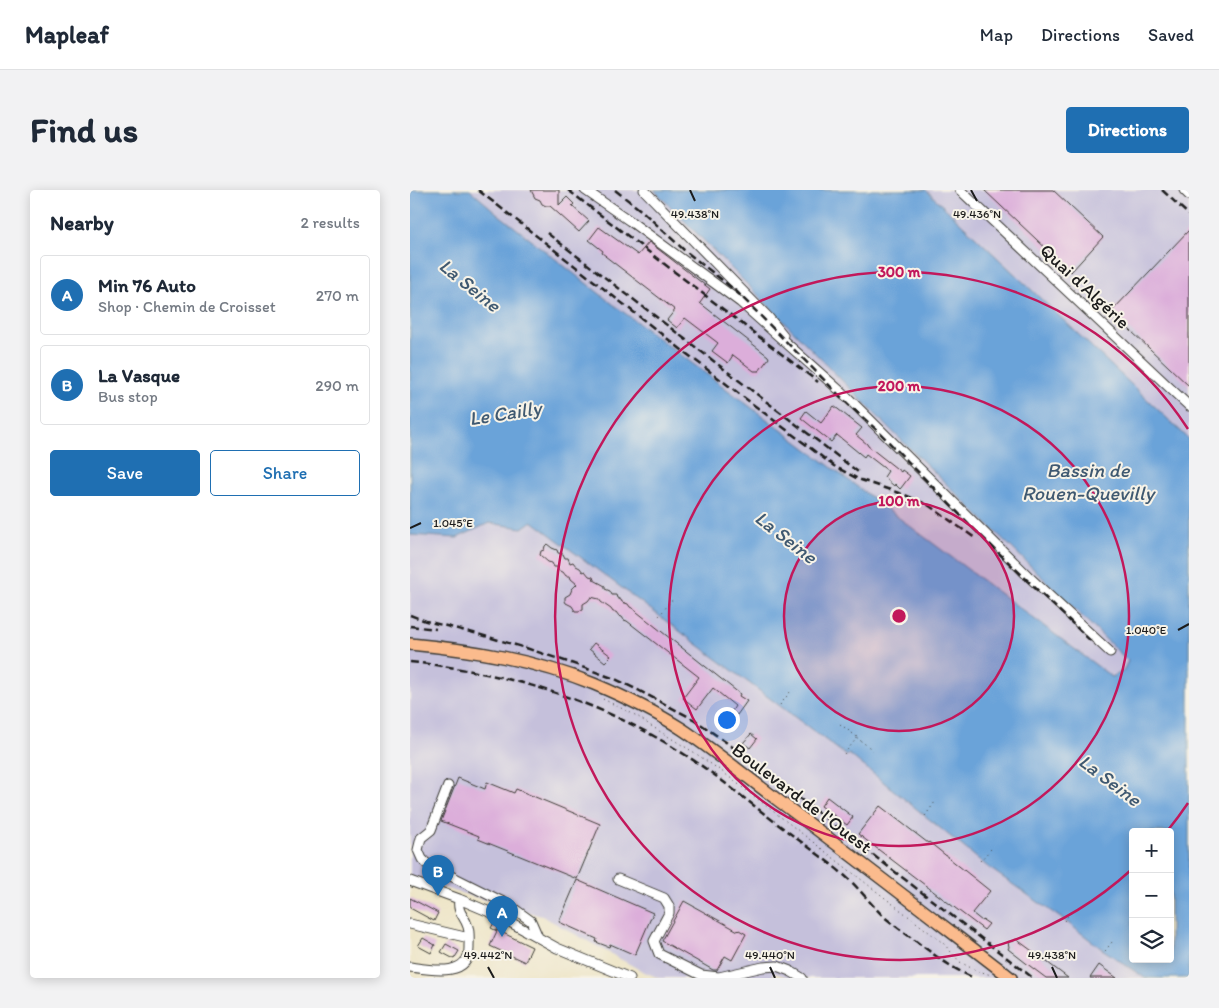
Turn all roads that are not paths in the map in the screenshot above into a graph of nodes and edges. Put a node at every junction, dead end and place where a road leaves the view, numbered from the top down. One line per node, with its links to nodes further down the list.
1 (585, 190): 6 (street)
2 (644, 190): 6 (street)
3 (960, 190): 7 (street, Quai d'Algérie)
4 (1184, 190): 5 (street)
5 (1189, 195)
6 (799, 354): 9 (street)
7 (1189, 406)
8 (410, 644): 20 (main road, Boulevard de l'Ouest)
9 (1110, 652)
10 (448, 786): 15 (street)
11 (618, 879): 19 (street)
12 (410, 881): 13 (street)
13 (459, 898): 15 (street); 16 (street)
14 (410, 924): 16 (street)
15 (538, 937): 18 (street)
16 (469, 938): 17 (street)
17 (410, 967)
18 (630, 978)
19 (802, 978)
20 (1011, 978)

